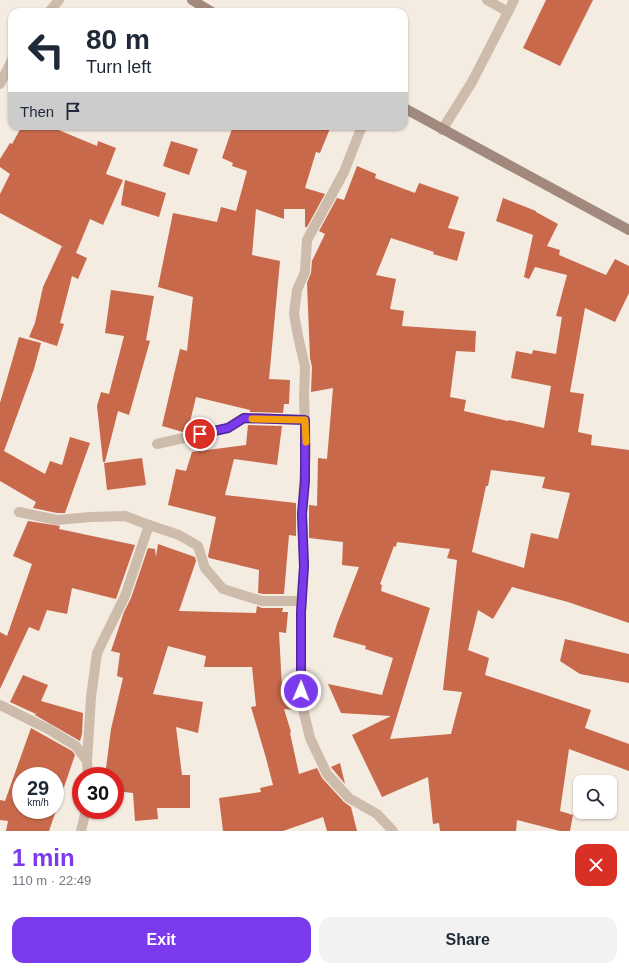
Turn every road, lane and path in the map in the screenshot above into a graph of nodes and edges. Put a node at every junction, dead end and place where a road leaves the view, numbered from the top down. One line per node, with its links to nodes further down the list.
1 (59, 0): 5 (street)
2 (192, 0): 6 (street)
3 (487, 0): 7 (street)
4 (514, 0): 7 (street)
5 (52, 8)
6 (205, 8)
7 (508, 12): 12 (street)
8 (8, 68): 9 (street)
9 (0, 84)
10 (408, 110): 12 (street)
11 (360, 130): 14 (street)
12 (442, 130): 13 (street)
13 (629, 230)
14 (305, 420): 15 (street); 18 (street)
15 (157, 444)
16 (19, 512): 17 (street)
17 (149, 525): 18 (street); 20 (street)
18 (302, 601): 24 (street)
19 (0, 705): 20 (street)
20 (87, 761): 21 (street)
21 (87, 767)
22 (84, 819): 23 (street)
23 (81, 831)
24 (392, 831)

